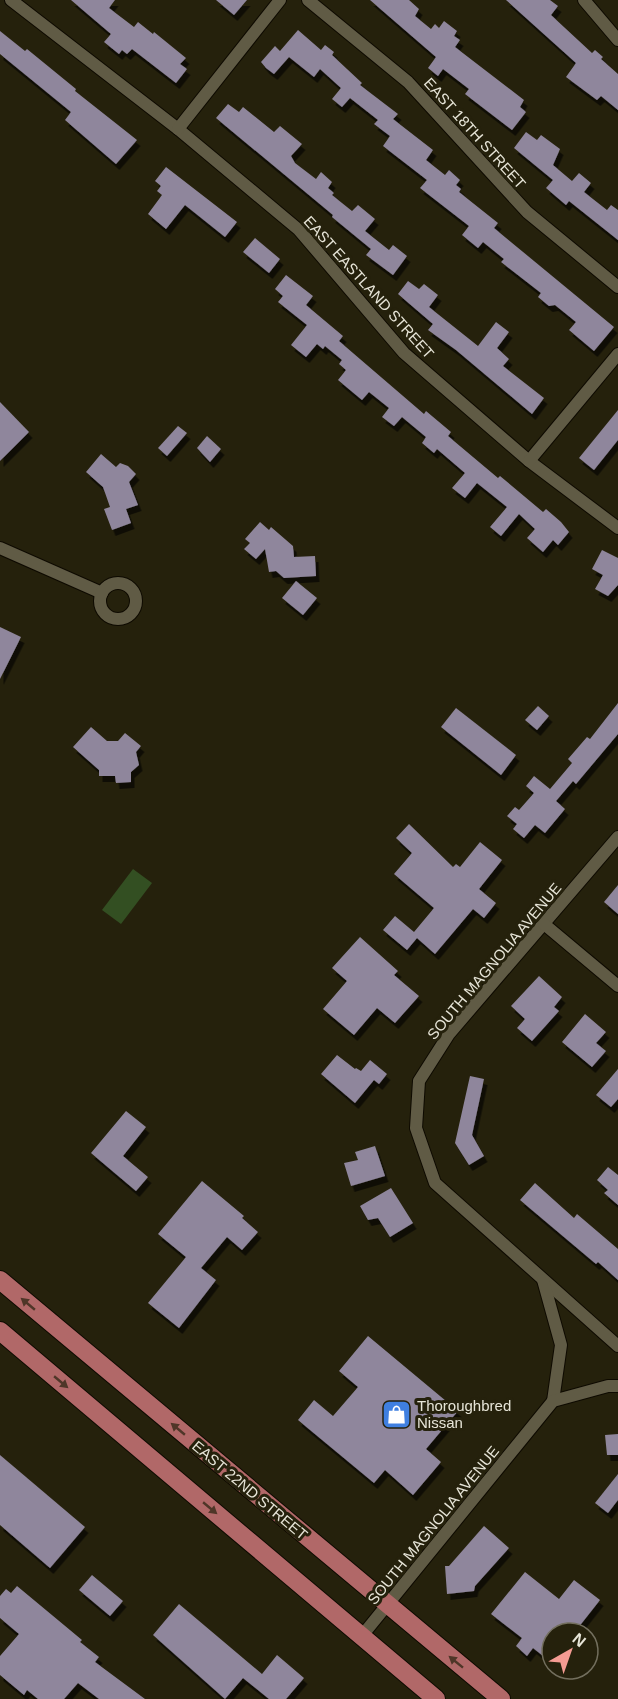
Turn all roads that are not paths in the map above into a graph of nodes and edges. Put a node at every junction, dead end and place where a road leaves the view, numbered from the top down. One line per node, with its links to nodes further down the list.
1 (11, 0): 6 (street, EAST EASTLAND STREET)
2 (280, 0): 6 (street)
3 (308, 0): 7 (street, EAST 18TH STREET)
4 (584, 0): 5 (street)
5 (618, 40)
6 (178, 129): 9 (street, EAST EASTLAND STREET)
7 (618, 287)
8 (618, 354): 9 (street)
9 (529, 461): 10 (street, EAST EASTLAND STREET)
10 (618, 528)
11 (0, 548): 12 (street)
12 (102, 593)
13 (618, 837): 14 (street, SOUTH MAGNOLIA AVENUE)
14 (544, 924): 15 (street); 16 (street, SOUTH MAGNOLIA AVENUE)
15 (618, 987)
16 (543, 1279): 19 (street, SOUTH MAGNOLIA AVENUE); 21 (street)
17 (0, 1280): 22 (main road, EAST 22ND STREET, one-way to 17)
18 (0, 1331): 23 (main road, one-way to 23)
19 (618, 1346)
20 (618, 1386): 21 (street)
21 (553, 1401): 22 (street, SOUTH MAGNOLIA AVENUE)
22 (387, 1605): 23 (street, SOUTH MAGNOLIA AVENUE); 25 (main road, EAST 22ND STREET, one-way to 22)
23 (362, 1636): 24 (main road)
24 (436, 1699)
25 (501, 1699)

